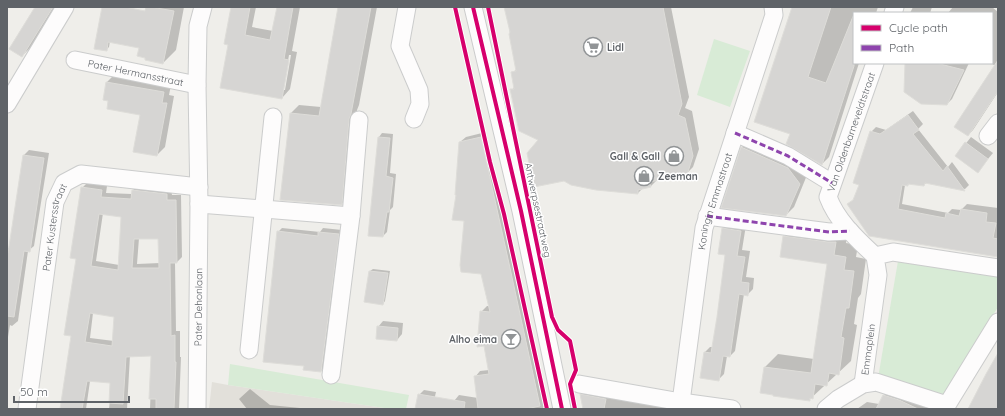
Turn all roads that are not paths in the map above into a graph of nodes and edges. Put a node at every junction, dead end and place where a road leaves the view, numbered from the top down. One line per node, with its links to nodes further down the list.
1 (65, 7): 9 (street)
2 (203, 7): 8 (street, Pater Dehonlaan)
3 (407, 7): 11 (street)
4 (474, 7): 32 (street, Antwerpsestraatweg)
5 (773, 7): 13 (street, Koningin Emmastraat)
6 (75, 60): 8 (street, Pater Hermansstraat)
7 (875, 64): 14 (street, Van Oldenbarneveldtstraat)
8 (197, 85): 15 (street, Pater Dehonlaan)
9 (7, 104)
10 (273, 117): 17 (street)
11 (414, 119)
12 (359, 120): 18 (street)
13 (735, 134): 14 (street); 19 (street, Koningin Emmastraat)
14 (832, 183): 20 (street, Van Oldenbarneveldtstraat)
15 (199, 187): 16 (street, Pater Dehonlaan); 30 (street, Pater Kustersstraat)
16 (199, 204): 17 (street); 31 (street, Pater Dehonlaan)
17 (263, 209): 18 (street); 24 (street)
18 (351, 216): 25 (street)
19 (707, 216): 20 (street); 28 (street, Koningin Emmastraat)
20 (850, 231): 21 (street, Van Oldenbarneveldtstraat)
21 (875, 256): 22 (street); 27 (street, Emmaplein)
22 (998, 268)
23 (998, 322): 29 (street, Emmaplein)
24 (249, 350)
25 (331, 374)
26 (579, 384): 28 (street)
27 (863, 384): 29 (street, Emmaplein); 34 (street)
28 (681, 402): 33 (street)
29 (947, 408)
30 (27, 409)
31 (197, 409)
32 (562, 409)
33 (732, 409)
34 (826, 409)

